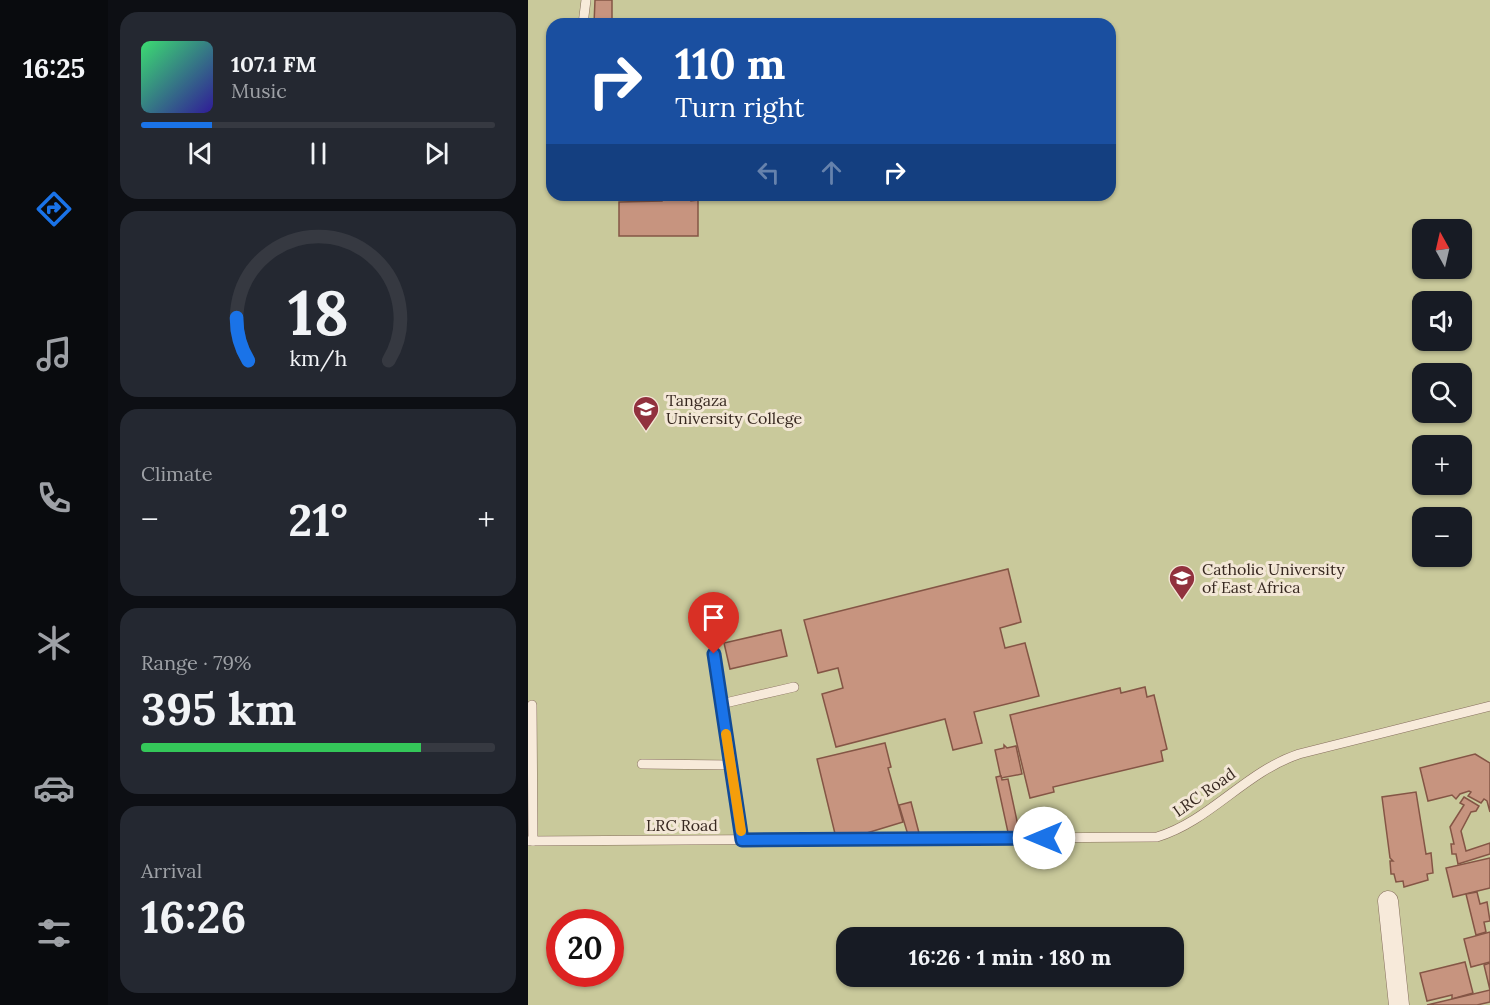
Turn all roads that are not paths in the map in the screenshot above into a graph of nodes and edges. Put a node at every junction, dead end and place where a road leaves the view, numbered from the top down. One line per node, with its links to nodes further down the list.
1 (586, 0): 2 (lane)
2 (584, 18)
3 (714, 654): 5 (lane)
4 (794, 687): 5 (lane)
5 (722, 704): 9 (lane)
6 (532, 705): 11 (lane)
7 (1490, 706): 10 (lane, LRC Road)
8 (642, 764): 9 (lane)
9 (731, 765): 10 (lane)
10 (742, 840): 11 (lane, LRC Road)
11 (530, 841)
12 (1388, 901): 13 (street)
13 (1399, 1005)

